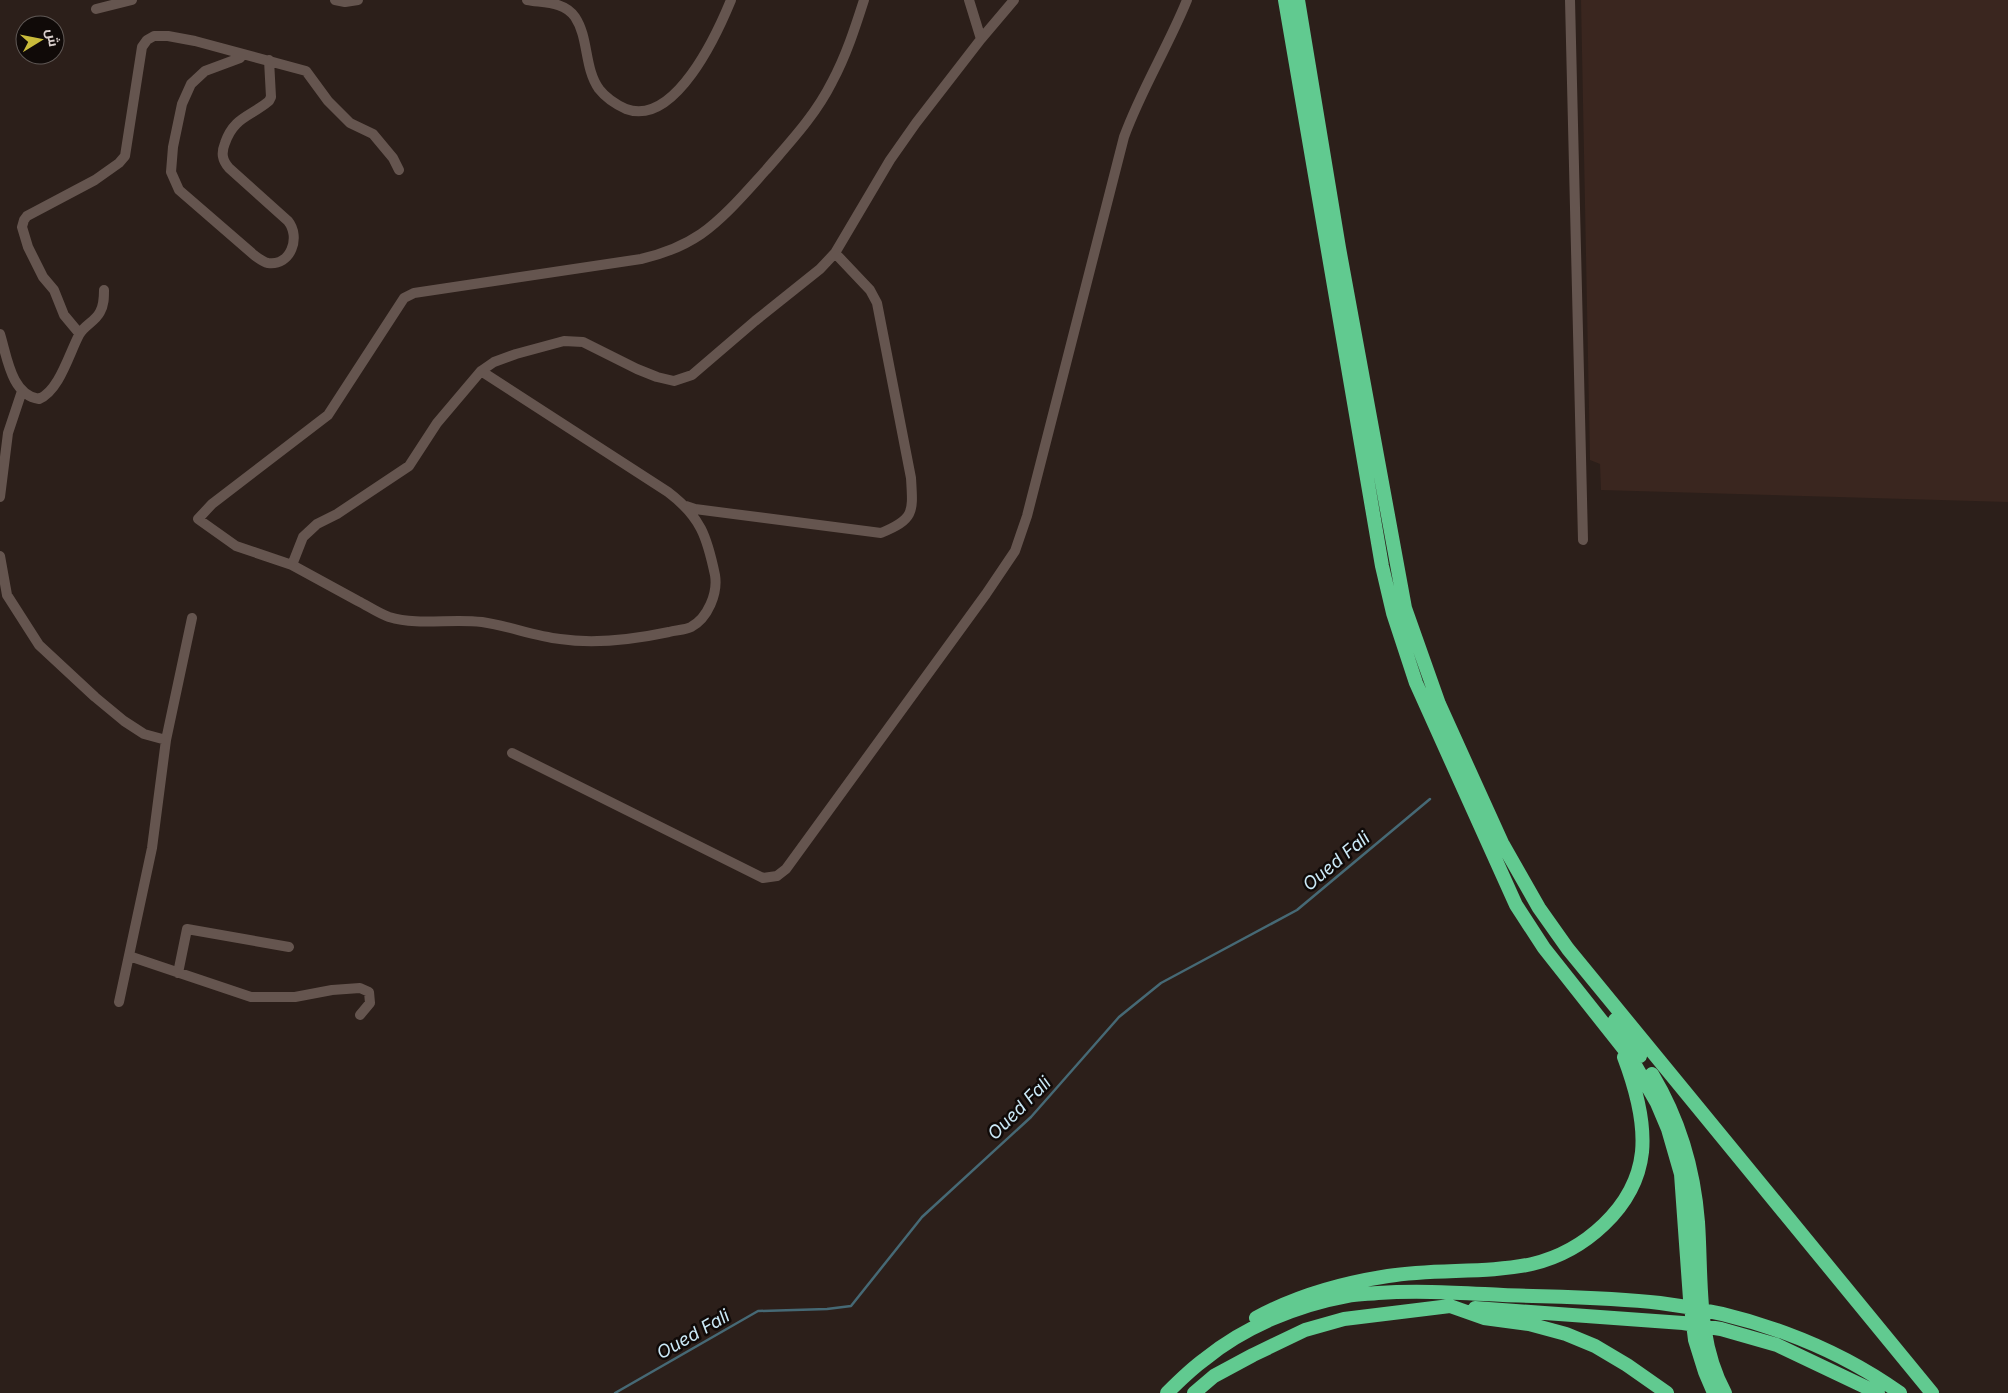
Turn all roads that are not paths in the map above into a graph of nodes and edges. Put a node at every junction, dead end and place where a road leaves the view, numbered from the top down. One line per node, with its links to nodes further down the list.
1 (132, 0): 13 (street)
2 (335, 0): 3 (street)
3 (358, 0)
4 (526, 0): 5 (street)
5 (731, 0)
6 (864, 0): 28 (street)
7 (969, 0): 14 (street)
8 (1014, 0): 14 (street)
9 (1187, 0): 31 (street)
10 (1285, 0): 38 (highway)
11 (1298, 0): 32 (highway)
12 (1570, 0): 26 (street)
13 (96, 9)
14 (981, 39): 18 (street)
15 (244, 54): 16 (street); 16 (street); 21 (street)
16 (269, 60): 17 (street)
17 (399, 170)
18 (835, 253): 22 (street); 25 (street)
19 (104, 290): 21 (street)
20 (0, 334): 23 (street)
21 (79, 334): 23 (street)
22 (481, 371): 25 (street); 28 (street)
23 (22, 391): 24 (street)
24 (0, 497)
25 (686, 506): 28 (street)
26 (1583, 540)
27 (0, 556): 30 (street)
28 (292, 566)
29 (192, 618): 30 (street)
30 (166, 740): 34 (street)
31 (512, 753)
32 (1520, 875): 45 (highway); 48 (highway)
33 (289, 947): 35 (street)
34 (129, 956): 35 (street); 36 (street)
35 (178, 973): 37 (street)
36 (119, 1002)
37 (360, 1015)
38 (1618, 1042): 40 (highway); 44 (highway)
39 (1450, 1306): 42 (highway); 43 (highway); 46 (highway)
40 (1215, 1352): 41 (highway); 47 (highway)
41 (1167, 1393)
42 (1194, 1393)
43 (1667, 1393)
44 (1714, 1393)
45 (1725, 1393)
46 (1878, 1393)
47 (1900, 1393)
48 (1932, 1393)

